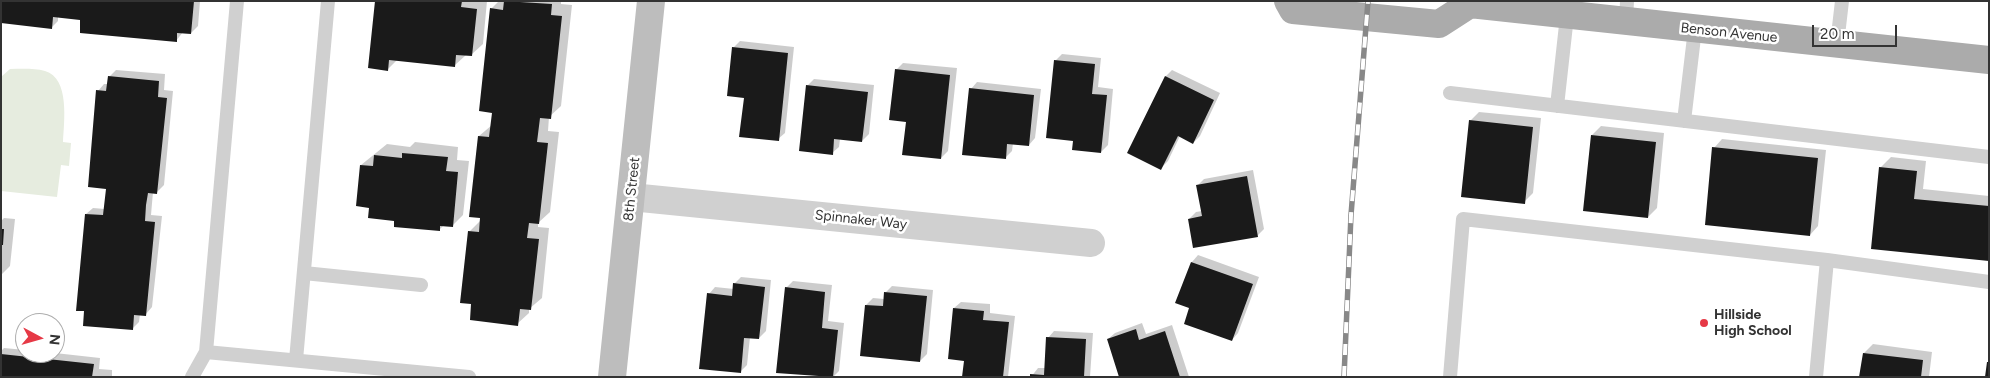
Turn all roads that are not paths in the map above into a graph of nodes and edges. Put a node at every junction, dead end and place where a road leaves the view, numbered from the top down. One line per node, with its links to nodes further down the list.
1 (237, 1): 22 (lane)
2 (328, 1): 19 (lane)
3 (651, 1): 16 (street, 8th Street)
4 (1288, 1): 6 (main road, Benson Avenue)
5 (1842, 1): 10 (lane)
6 (1469, 3): 8 (main road, Benson Avenue)
7 (1627, 12): 8 (main road, Benson Avenue); 9 (main road, Benson Avenue)
8 (1567, 16): 13 (lane)
9 (1695, 29): 10 (main road, Benson Avenue); 14 (lane)
10 (1837, 44): 11 (main road, Benson Avenue)
11 (1989, 60)
12 (1450, 94): 13 (lane)
13 (1557, 106): 14 (lane)
14 (1684, 121): 15 (lane)
15 (1989, 157)
16 (631, 197): 17 (street, Spinnaker Way); 26 (street, 8th Street)
17 (1091, 243)
18 (1827, 260): 20 (lane); 27 (lane); 28 (lane)
19 (304, 273): 21 (lane); 23 (lane)
20 (1989, 282)
21 (421, 285)
22 (206, 352): 23 (lane); 24 (lane)
23 (296, 360): 25 (lane)
24 (192, 377)
25 (469, 377)
26 (612, 377)
27 (1450, 377)
28 (1816, 377)

